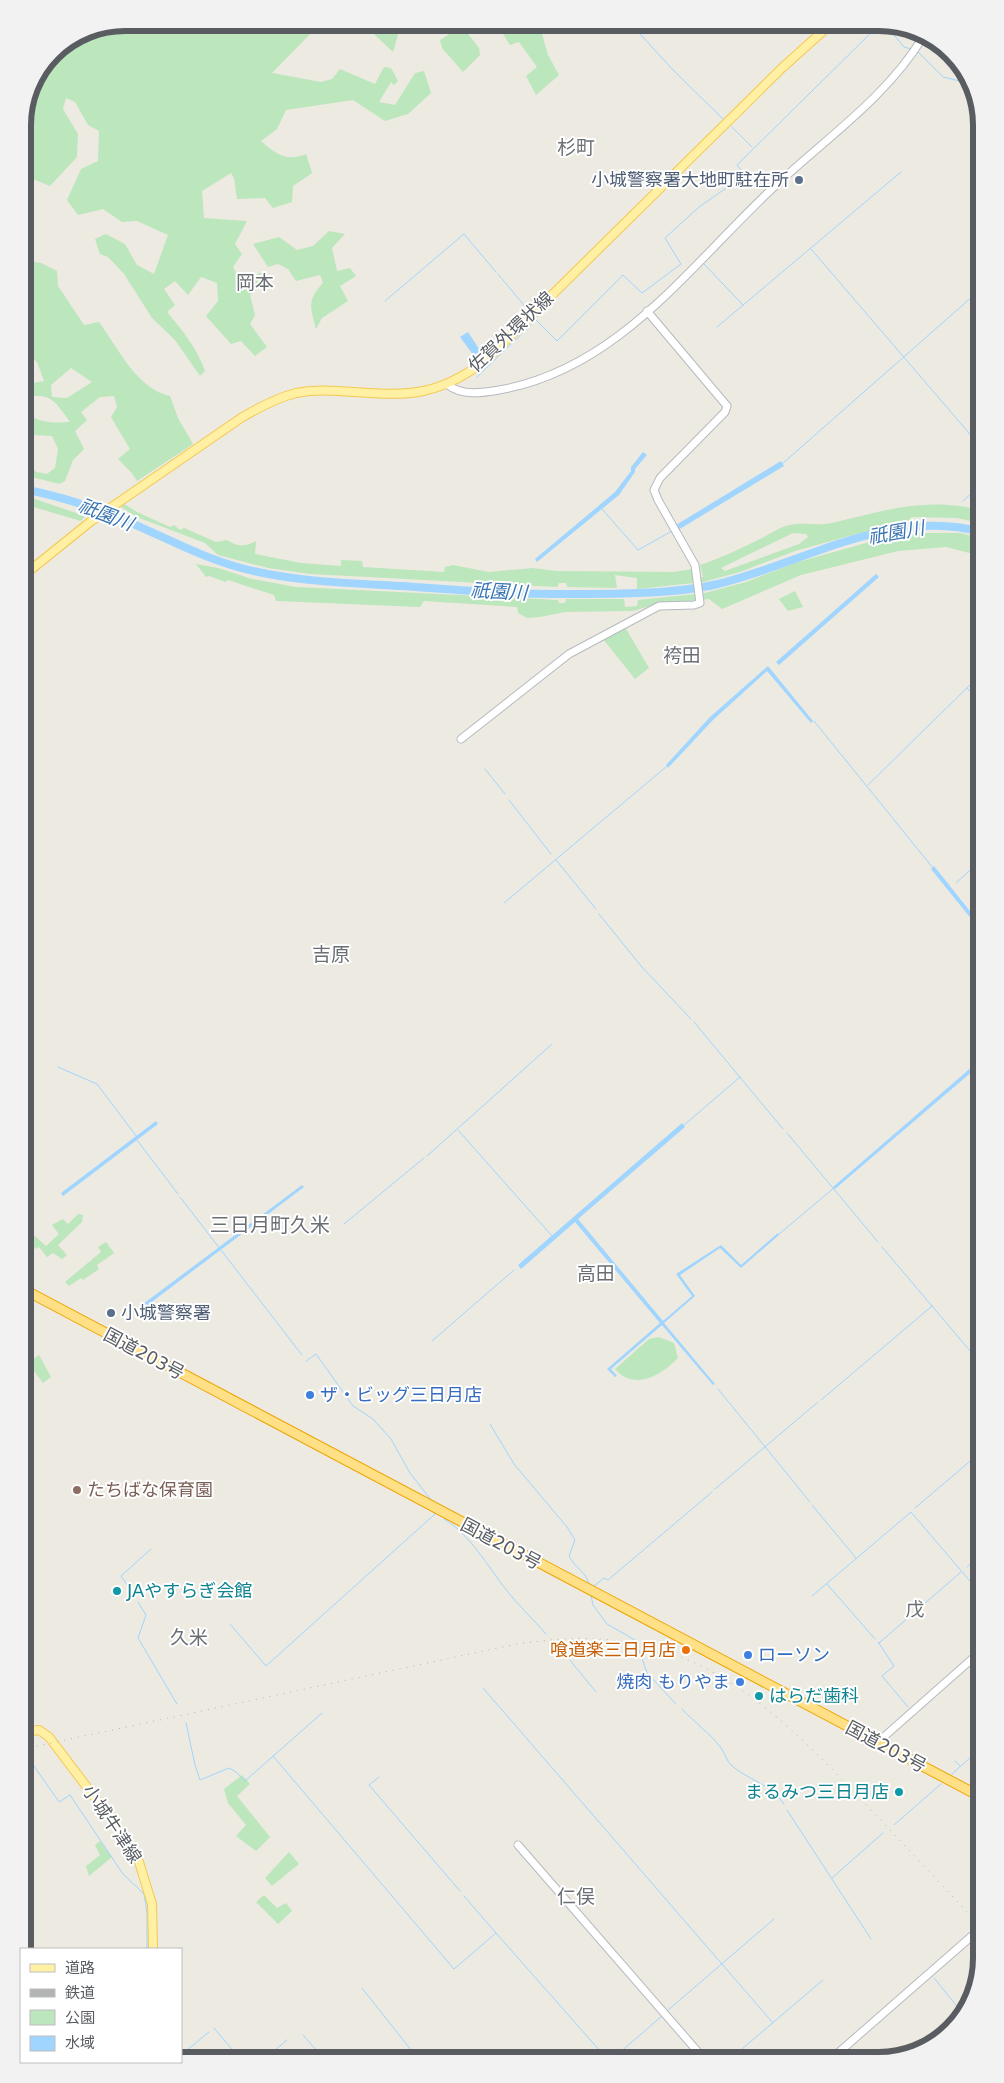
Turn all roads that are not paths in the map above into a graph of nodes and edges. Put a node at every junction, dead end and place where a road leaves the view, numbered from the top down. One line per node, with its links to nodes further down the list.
1 (823, 31): 4 (main road, 佐賀外環状線)
2 (920, 41): 3 (street)
3 (647, 311): 4 (street); 6 (street)
4 (448, 385): 5 (main road, 佐賀外環状線)
5 (31, 570)
6 (461, 739)
7 (31, 1293): 10 (highway, 国道203号)
8 (973, 1659): 10 (street)
9 (31, 1731): 14 (main road, 小城牛津線)
10 (878, 1742): 11 (highway, 国道203号)
11 (973, 1792)
12 (518, 1845): 15 (street)
13 (973, 1936): 16 (street)
14 (152, 1948)
15 (698, 2052)
16 (839, 2052)

